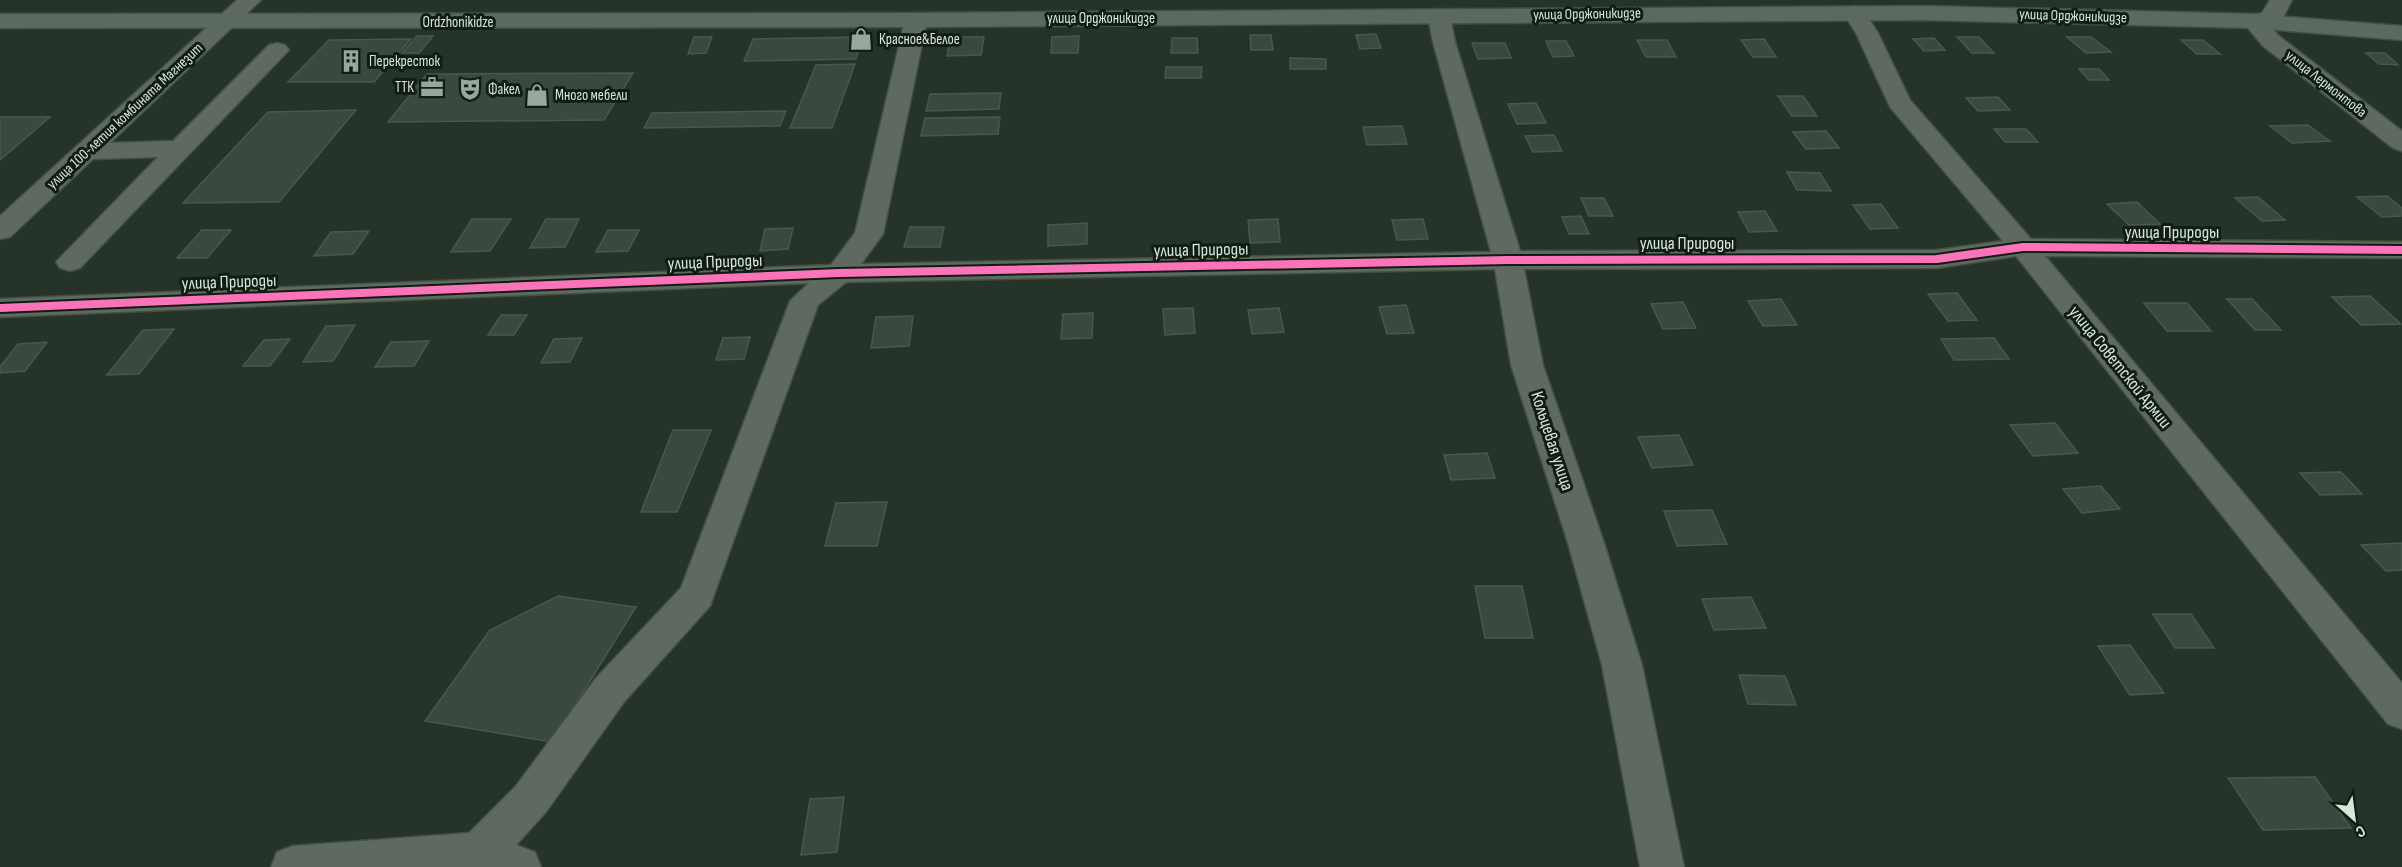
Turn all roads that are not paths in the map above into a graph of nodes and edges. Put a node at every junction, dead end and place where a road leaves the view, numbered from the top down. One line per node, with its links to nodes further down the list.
1 (250, 0): 8 (street, улица 100-летия комбината Магнезит)
2 (2281, 0): 7 (street)
3 (919, 10): 5 (main road, улица Орджоникидзе); 8 (main road, Ordzhonikidze); 19 (street)
4 (1854, 13): 5 (main road, улица Орджоникидзе); 7 (main road, улица Орджоникидзе); 15 (street, улица Советской Армии)
5 (1439, 16): 17 (street, Кольцевая улица)
6 (0, 21): 8 (main road, Ordzhonikidze)
7 (2253, 21): 9 (main road, улица Орджоникидзе); 11 (street, улица Лермонтова)
8 (226, 22): 13 (street, улица 100-летия комбината Магнезит)
9 (2402, 33)
10 (277, 50): 12 (street)
11 (2402, 143)
12 (180, 149): 13 (street); 18 (street)
13 (87, 151): 14 (street, улица 100-летия комбината Магнезит)
14 (0, 231)
15 (2023, 248): 16 (street, улица Природы); 17 (street, улица Природы); 21 (street, улица Советской Армии)
16 (2402, 250)
17 (1508, 261): 19 (street, улица Природы); 24 (street, Кольцевая улица)
18 (70, 262)
19 (839, 273): 20 (street, улица Природы); 22 (street)
20 (0, 308)
21 (2402, 712)
22 (499, 860): 23 (street)
23 (293, 867)
24 (1662, 867)

